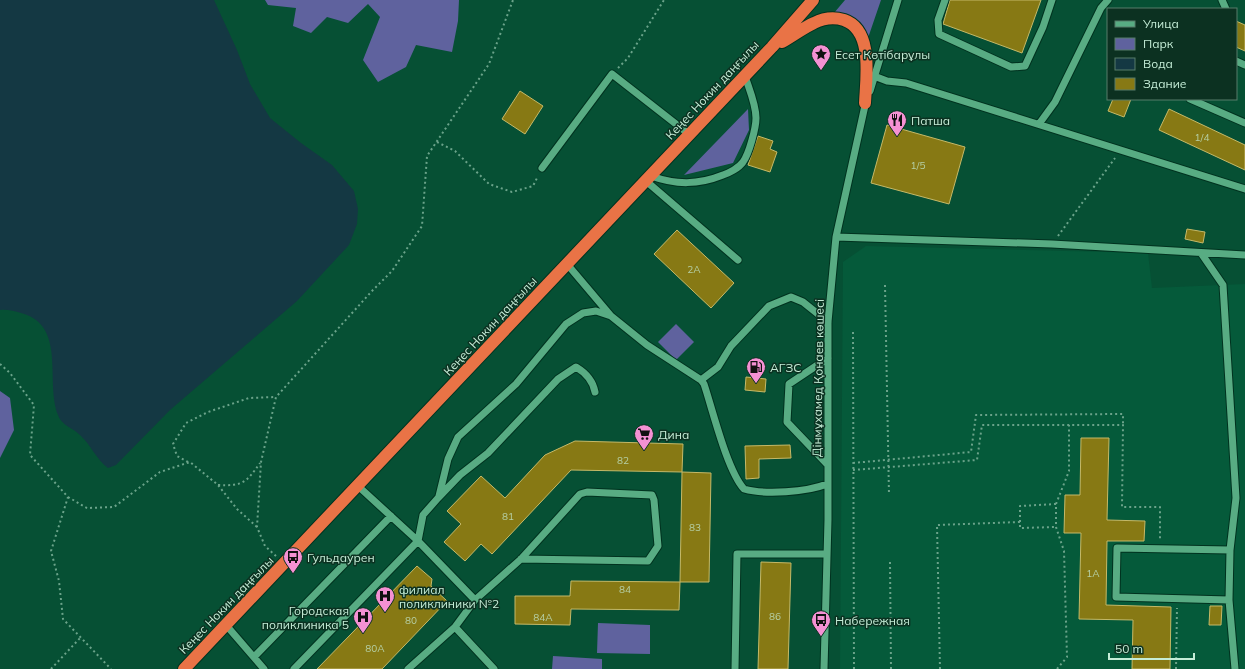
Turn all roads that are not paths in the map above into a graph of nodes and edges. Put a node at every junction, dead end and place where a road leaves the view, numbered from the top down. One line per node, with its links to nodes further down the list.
1 (813, 0): 6 (highway, Кеңес Нокин даңғылы)
2 (898, 0): 8 (street, Дінмұхамед Қонаев көшесі)
3 (945, 0): 4 (street)
4 (1052, 0)
5 (1108, 0): 12 (street)
6 (772, 47): 7 (highway, Кеңес Нокин даңғылы); 10 (highway)
7 (745, 76): 13 (highway, Кеңес Нокин даңғылы); 15 (street)
8 (874, 76): 10 (street, Дінмұхамед Қонаев көшесі); 12 (street)
9 (1192, 100): 11 (street)
10 (866, 103): 17 (street, Дінмұхамед Қонаев көшесі)
11 (1245, 123)
12 (1039, 124): 16 (street)
13 (690, 135): 14 (street); 15 (highway, Кеңес Нокин даңғылы)
14 (542, 168)
15 (648, 179): 20 (street); 21 (highway, Кеңес Нокин даңғылы)
16 (1245, 189)
17 (836, 237): 18 (street); 23 (street, Дінмұхамед Қонаев көшесі)
18 (1201, 253): 19 (street); 33 (street)
19 (1245, 255)
20 (738, 260)
21 (567, 264): 22 (street); 29 (highway, Кеңес Нокин даңғылы)
22 (611, 316): 25 (street); 30 (street)
23 (828, 322): 24 (street, Дінмұхамед Қонаев көшесі); 25 (street)
24 (828, 358): 27 (street, Дінмұхамед Қонаев көшесі); 27 (street)
25 (701, 380): 28 (street)
26 (595, 392): 30 (street)
27 (827, 464): 28 (street, Дінмұхамед Қонаев көшесі)
28 (827, 484): 34 (street, Дінмұхамед Қонаев көшесі)
29 (358, 486): 31 (street); 38 (highway, Кеңес Нокин даңғылы)
30 (438, 498): 32 (street)
31 (391, 516): 32 (street); 40 (street)
32 (418, 541): 36 (street); 44 (street)
33 (1230, 550): 37 (street); 37 (street)
34 (826, 554): 46 (street); 47 (street, Дінмұхамед Қонаев көшесі)
35 (521, 559): 35 (street); 36 (street)
36 (475, 600): 39 (street)
37 (1229, 600): 48 (street)
38 (226, 626): 40 (street); 42 (highway, Кеңес Нокин даңғылы)
39 (455, 628): 41 (street); 45 (street)
40 (254, 657): 43 (street)
41 (489, 667)
42 (184, 669)
43 (264, 669)
44 (294, 669)
45 (408, 669)
46 (735, 669)
47 (824, 669)
48 (1235, 669)

